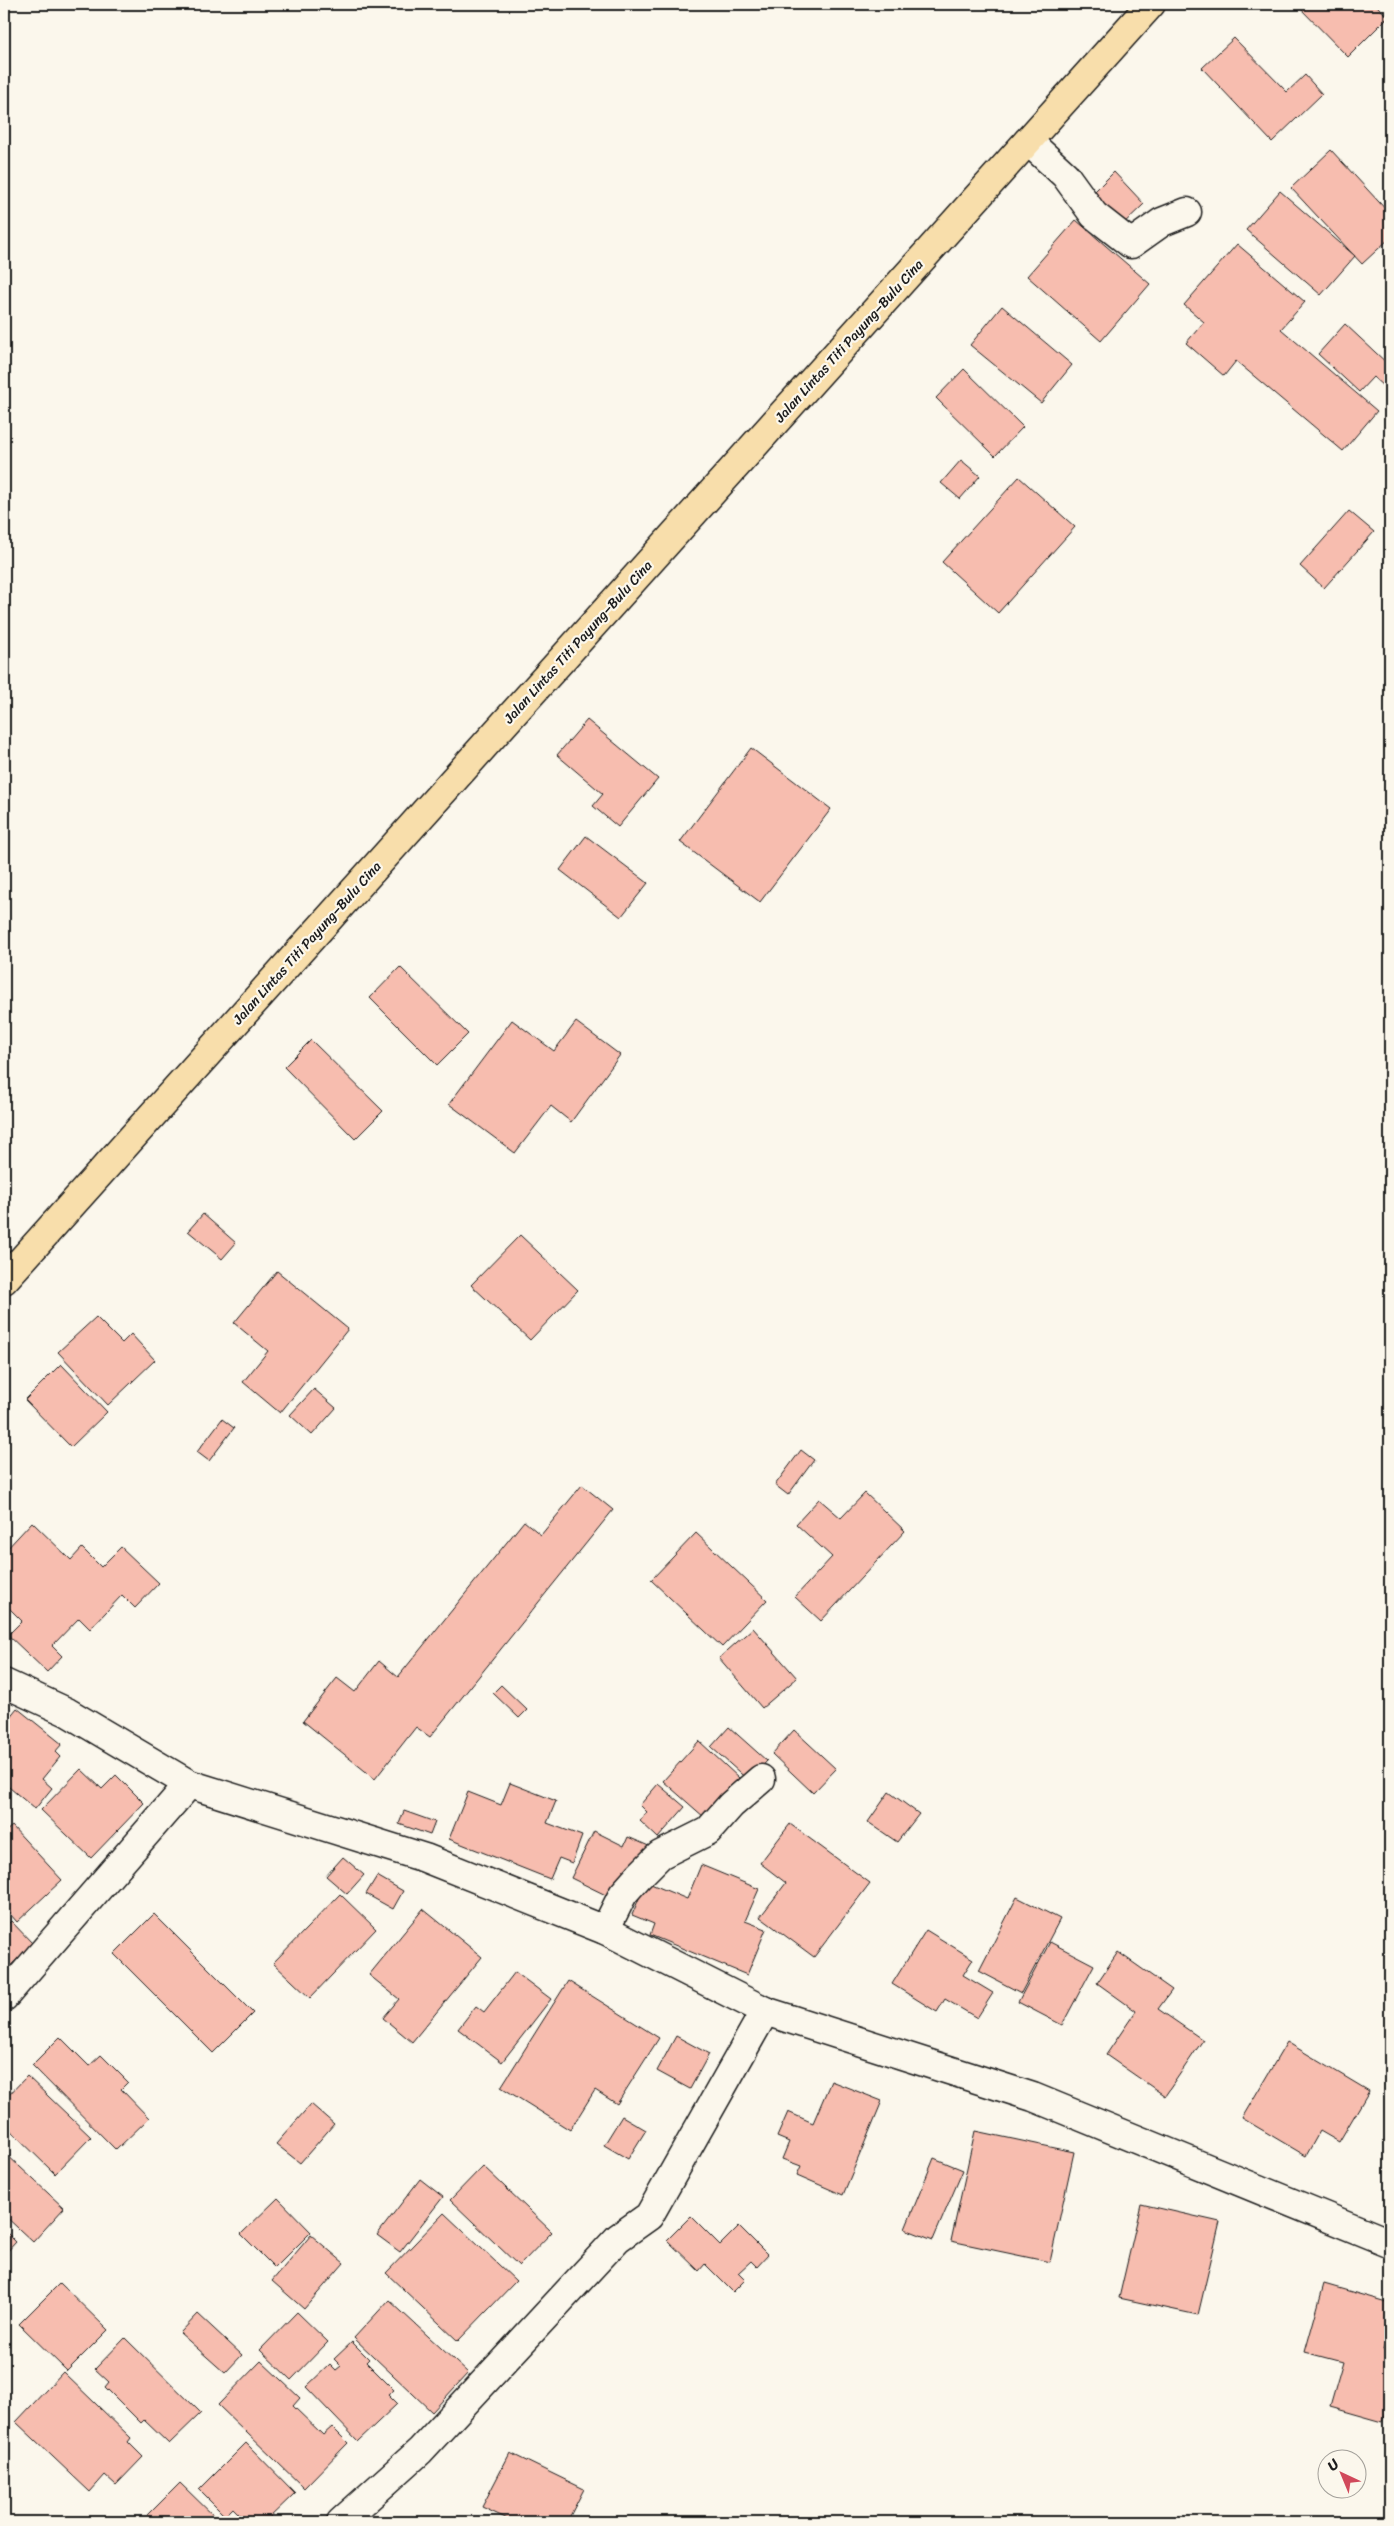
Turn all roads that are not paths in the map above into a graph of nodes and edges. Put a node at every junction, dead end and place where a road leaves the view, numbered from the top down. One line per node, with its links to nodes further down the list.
1 (1151, 4): 2 (main road, Jalan Lintas Titi Payung–Bulu Cina)
2 (1028, 141): 3 (street); 4 (main road, Jalan Lintas Titi Payung–Bulu Cina)
3 (1187, 212)
4 (4, 1280)
5 (4, 1682): 7 (street)
6 (761, 1779): 8 (street)
7 (189, 1784): 8 (street); 9 (street)
8 (605, 1930): 10 (street)
9 (4, 1997)
10 (765, 2011): 11 (street); 12 (street)
11 (1390, 2243)
12 (341, 2522)

